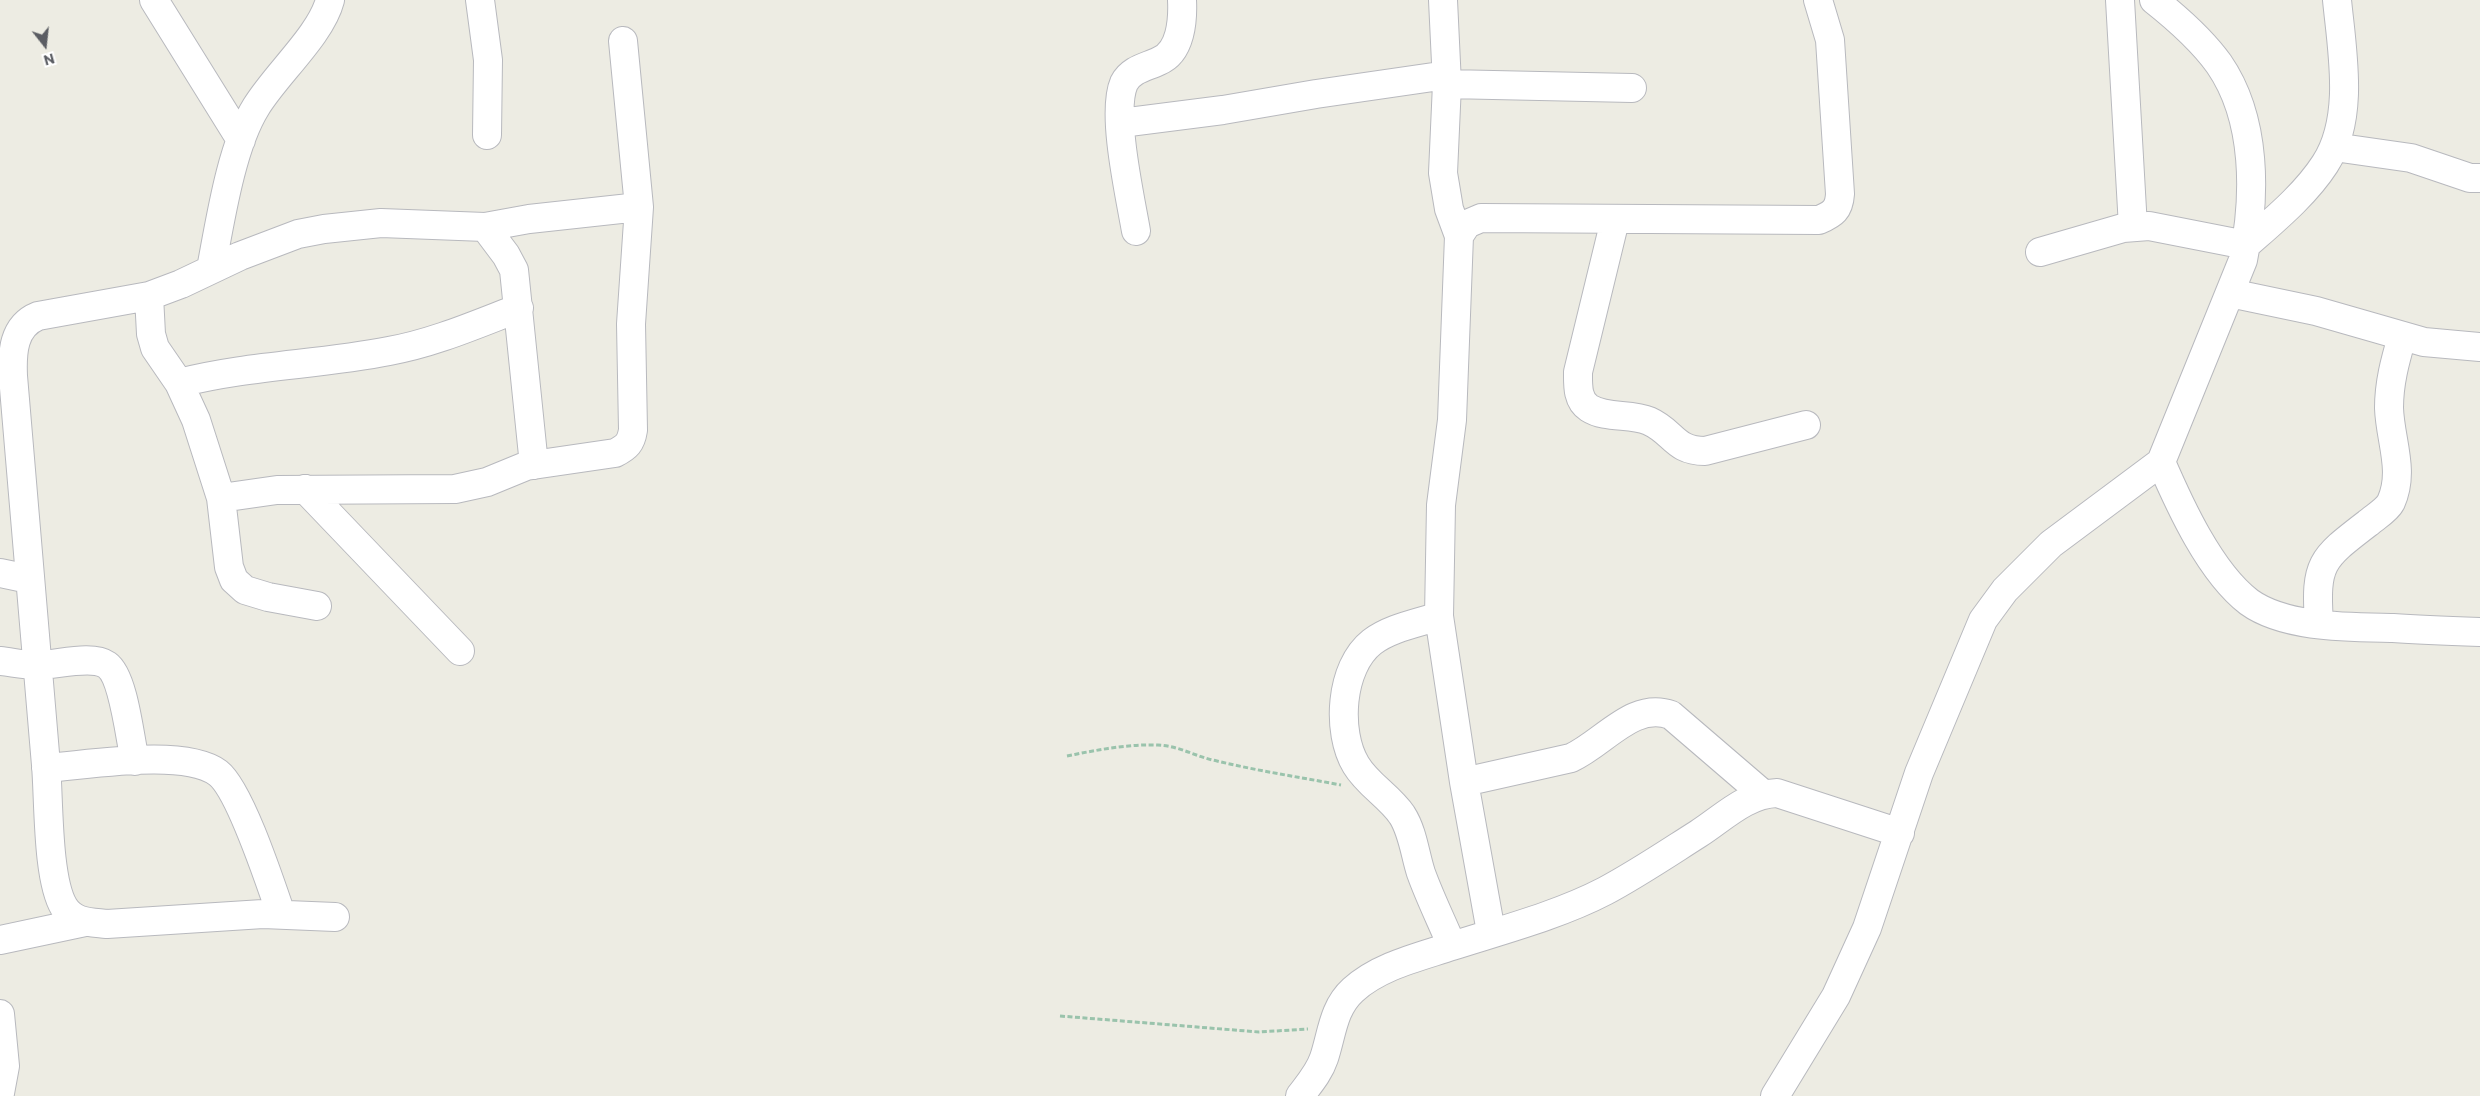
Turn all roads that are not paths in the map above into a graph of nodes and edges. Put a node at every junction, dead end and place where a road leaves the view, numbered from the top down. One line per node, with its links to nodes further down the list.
1 (154, 0): 15 (street)
2 (330, 0): 15 (street)
3 (480, 0): 14 (street)
4 (1182, 0): 13 (street)
5 (1443, 0): 11 (street)
6 (1818, 0): 19 (street)
7 (2120, 0): 21 (street)
8 (2154, 0): 24 (street)
9 (2337, 0): 16 (street)
10 (623, 41): 18 (street)
11 (1447, 79): 12 (street); 13 (street); 23 (street)
12 (1632, 88)
13 (1121, 123): 22 (street)
14 (487, 135)
15 (241, 140): 26 (street)
16 (2334, 147): 17 (street); 24 (street)
17 (2480, 178)
18 (639, 207): 20 (street); 37 (street)
19 (1614, 220): 23 (street); 34 (street)
20 (485, 227): 26 (street); 29 (street)
21 (2132, 227): 24 (street); 25 (street)
22 (1136, 231)
23 (1459, 236): 43 (street)
24 (2246, 245): 27 (street)
25 (2040, 252)
26 (211, 269): 28 (street)
27 (2230, 293): 30 (street); 36 (street)
28 (149, 296): 32 (street); 33 (street)
29 (519, 308): 33 (street); 37 (street)
30 (2402, 337): 31 (street); 44 (street)
31 (2480, 347)
32 (6, 356): 35 (street)
33 (178, 383): 39 (street)
34 (1806, 425)
35 (9, 446): 41 (street)
36 (2160, 462): 44 (street); 53 (street)
37 (534, 465): 38 (street)
38 (305, 489): 39 (street); 46 (street)
39 (221, 498): 42 (street)
40 (0, 573): 41 (street)
41 (30, 579): 48 (street)
42 (317, 606)
43 (1439, 616): 51 (street); 59 (street)
44 (2319, 623): 45 (street)
45 (2480, 632)
46 (460, 651)
47 (0, 661): 48 (street)
48 (36, 665): 49 (street); 50 (street)
49 (135, 761): 50 (street); 54 (street)
50 (46, 768): 56 (street)
51 (1464, 782): 52 (street); 57 (street)
52 (1763, 794): 53 (street); 57 (street)
53 (1900, 833): 63 (street)
54 (281, 914): 55 (street); 56 (street)
55 (335, 917)
56 (85, 922): 58 (street)
57 (1491, 932): 59 (street)
58 (0, 940)
59 (1452, 946): 62 (street)
60 (0, 1014): 61 (street)
61 (0, 1093)
62 (1300, 1096)
63 (1776, 1096)

